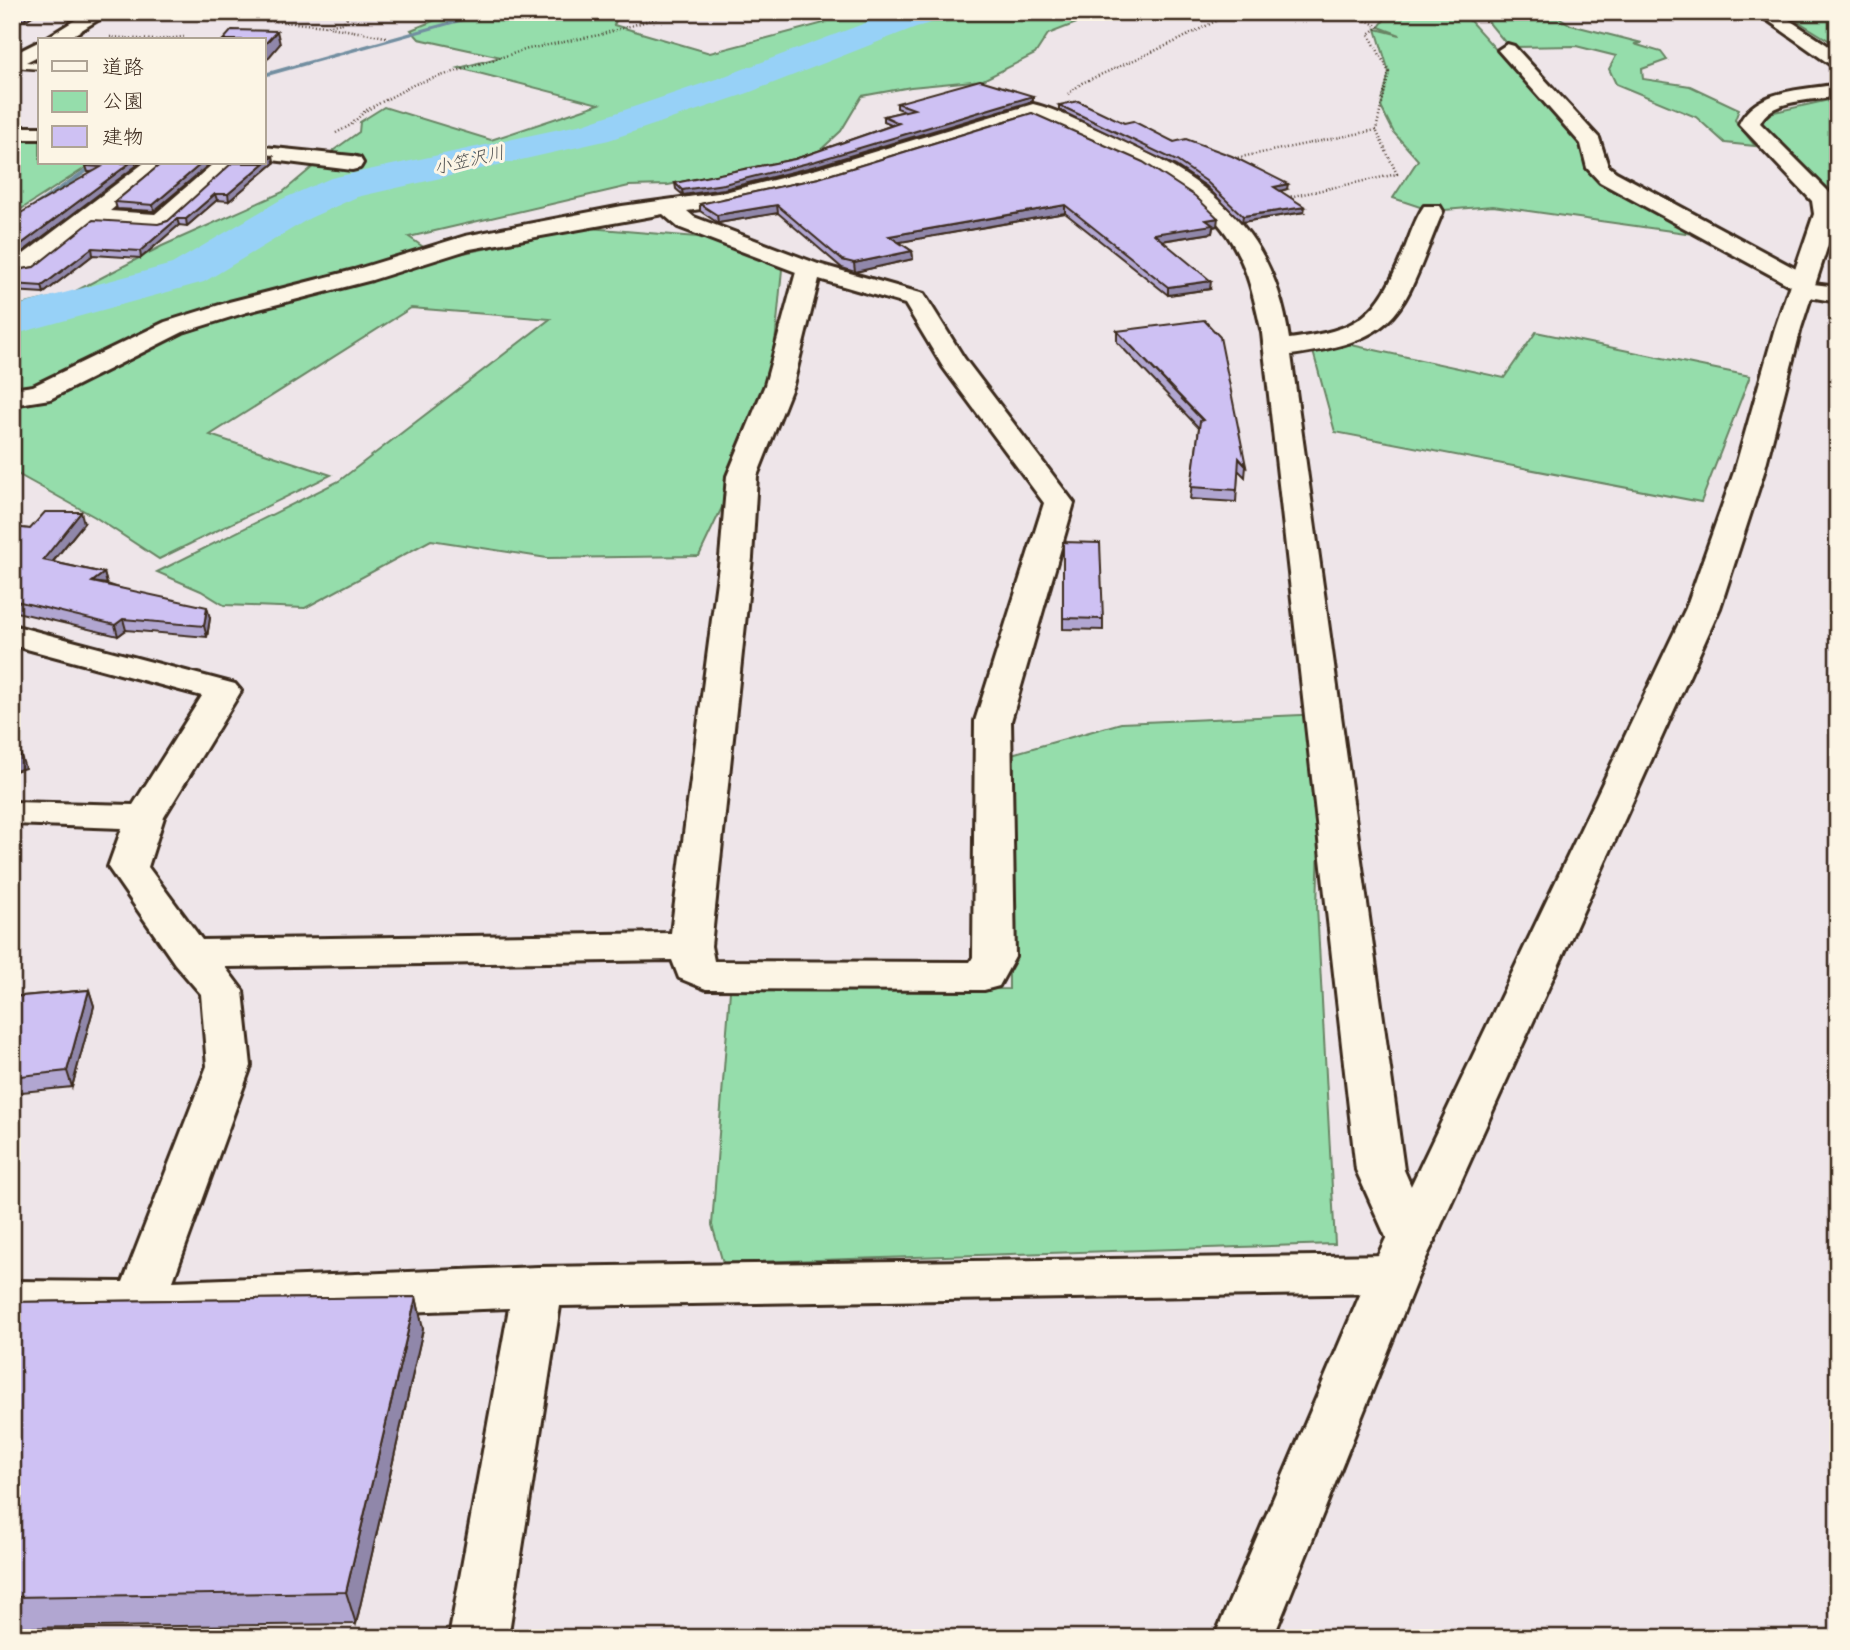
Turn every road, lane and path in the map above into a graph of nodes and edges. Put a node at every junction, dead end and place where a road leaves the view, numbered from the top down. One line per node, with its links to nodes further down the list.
1 (351, 12): 7 (path)
2 (678, 12): 24 (path)
3 (1233, 12): 19 (path)
4 (1299, 12): 20 (path)
5 (1765, 12): 15 (street)
6 (101, 13): 7 (path); 8 (street)
7 (326, 26): 10 (path)
8 (60, 36): 11 (path)
9 (184, 37): 12 (path)
10 (386, 37)
11 (107, 38)
12 (174, 38)
13 (38, 48): 16 (street)
14 (1507, 51): 35 (street)
15 (1838, 61)
16 (13, 62): 17 (lane)
17 (38, 65)
18 (1838, 90): 35 (street)
19 (1033, 110): 28 (street); 29 (street)
20 (1376, 130): 28 (path); 30 (path)
21 (38, 133): 22 (street)
22 (12, 134)
23 (266, 153): 24 (street)
24 (292, 156): 25 (street)
25 (352, 163)
26 (156, 164): 32 (street)
27 (226, 164): 32 (street)
28 (1179, 181): 30 (street)
29 (668, 207): 33 (street); 38 (street)
30 (1218, 211): 37 (street)
31 (1432, 211): 37 (street)
32 (88, 217): 34 (street)
33 (808, 269): 42 (street); 42 (street)
34 (12, 270)
35 (1801, 286): 36 (street); 44 (street)
36 (1838, 295)
37 (1277, 349): 44 (street)
38 (12, 397)
39 (12, 635): 41 (street)
40 (12, 813): 41 (street)
41 (145, 817): 43 (street)
42 (690, 946): 43 (street)
43 (190, 954): 47 (street)
44 (1402, 1257): 45 (street); 49 (street)
45 (538, 1287): 47 (street); 48 (street)
46 (12, 1301): 47 (street)
47 (140, 1302)
48 (478, 1638)
49 (1243, 1638)

